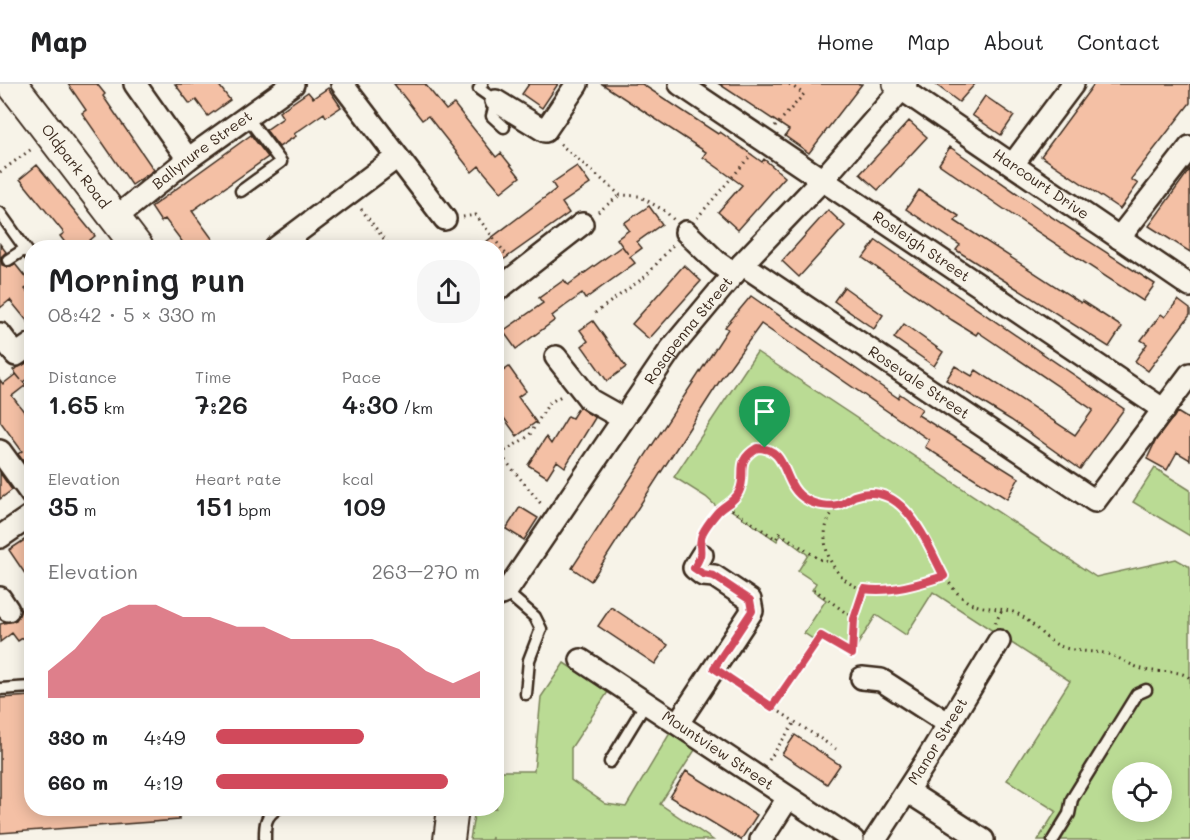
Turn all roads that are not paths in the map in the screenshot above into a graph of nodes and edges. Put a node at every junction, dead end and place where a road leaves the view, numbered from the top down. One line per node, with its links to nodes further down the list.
1 (12, 84): 20 (main road, Oldpark Road)
2 (135, 84): 15 (street)
3 (292, 84): 11 (street, Ballynure Street)
4 (342, 84): 14 (street)
5 (482, 84): 10 (lane)
6 (577, 84): 10 (street)
7 (680, 84): 17 (street, Rosleigh Street)
8 (1073, 84): 16 (street)
9 (901, 86): 16 (street, Harcourt Drive); 17 (street, Rosapenna Street)
10 (496, 101): 12 (lane)
11 (247, 117): 15 (street, Ballynure Street); 18 (lane)
12 (504, 127)
13 (1190, 147): 24 (street)
14 (397, 157): 21 (street); 26 (street)
15 (188, 159): 20 (street, Ballynure Street)
16 (1013, 164): 24 (street, Harcourt Drive)
17 (823, 179): 30 (street, Rosapenna Street); 37 (street, Rosleigh Street)
18 (241, 191)
19 (0, 213): 27 (lane)
20 (114, 219): 25 (main road, Oldpark Road)
21 (445, 219)
22 (582, 224): 31 (street)
23 (686, 232): 30 (street, Rosevale Street)
24 (1119, 238): 32 (street, Harcourt Drive)
25 (131, 240)
26 (287, 240)
27 (24, 248)
28 (24, 255): 29 (lane)
29 (8, 260)
30 (738, 269): 37 (street, Rosevale Street); 38 (street, Rosapenna Street)
31 (504, 285)
32 (1190, 286)
33 (0, 334): 34 (street)
34 (24, 350)
35 (556, 357): 38 (street)
36 (1187, 384): 37 (street)
37 (1164, 410)
38 (622, 418): 44 (street, Rosapenna Street)
39 (0, 451): 40 (street)
40 (24, 484)
41 (24, 520): 42 (street)
42 (0, 537)
43 (702, 555): 54 (street)
44 (504, 590)
45 (504, 596): 52 (lane)
46 (999, 641): 55 (street, Manor Street)
47 (581, 660): 53 (street, Mountview Street)
48 (862, 678): 55 (street)
49 (24, 688): 50 (lane)
50 (0, 689)
51 (1146, 690): 67 (lane)
52 (526, 694)
53 (646, 703): 54 (street, Mountview Street); 56 (lane)
54 (678, 723): 58 (street, Mountview Street)
55 (949, 724): 57 (street, Manor Street)
56 (610, 762)
57 (907, 791): 65 (street, Manor Street); 66 (street)
58 (788, 798): 63 (street); 64 (street, Mountview Street)
59 (268, 816): 61 (lane)
60 (452, 816): 62 (main road)
61 (265, 840)
62 (449, 840)
63 (761, 840)
64 (853, 840)
65 (875, 840)
66 (983, 840)
67 (1053, 840)

